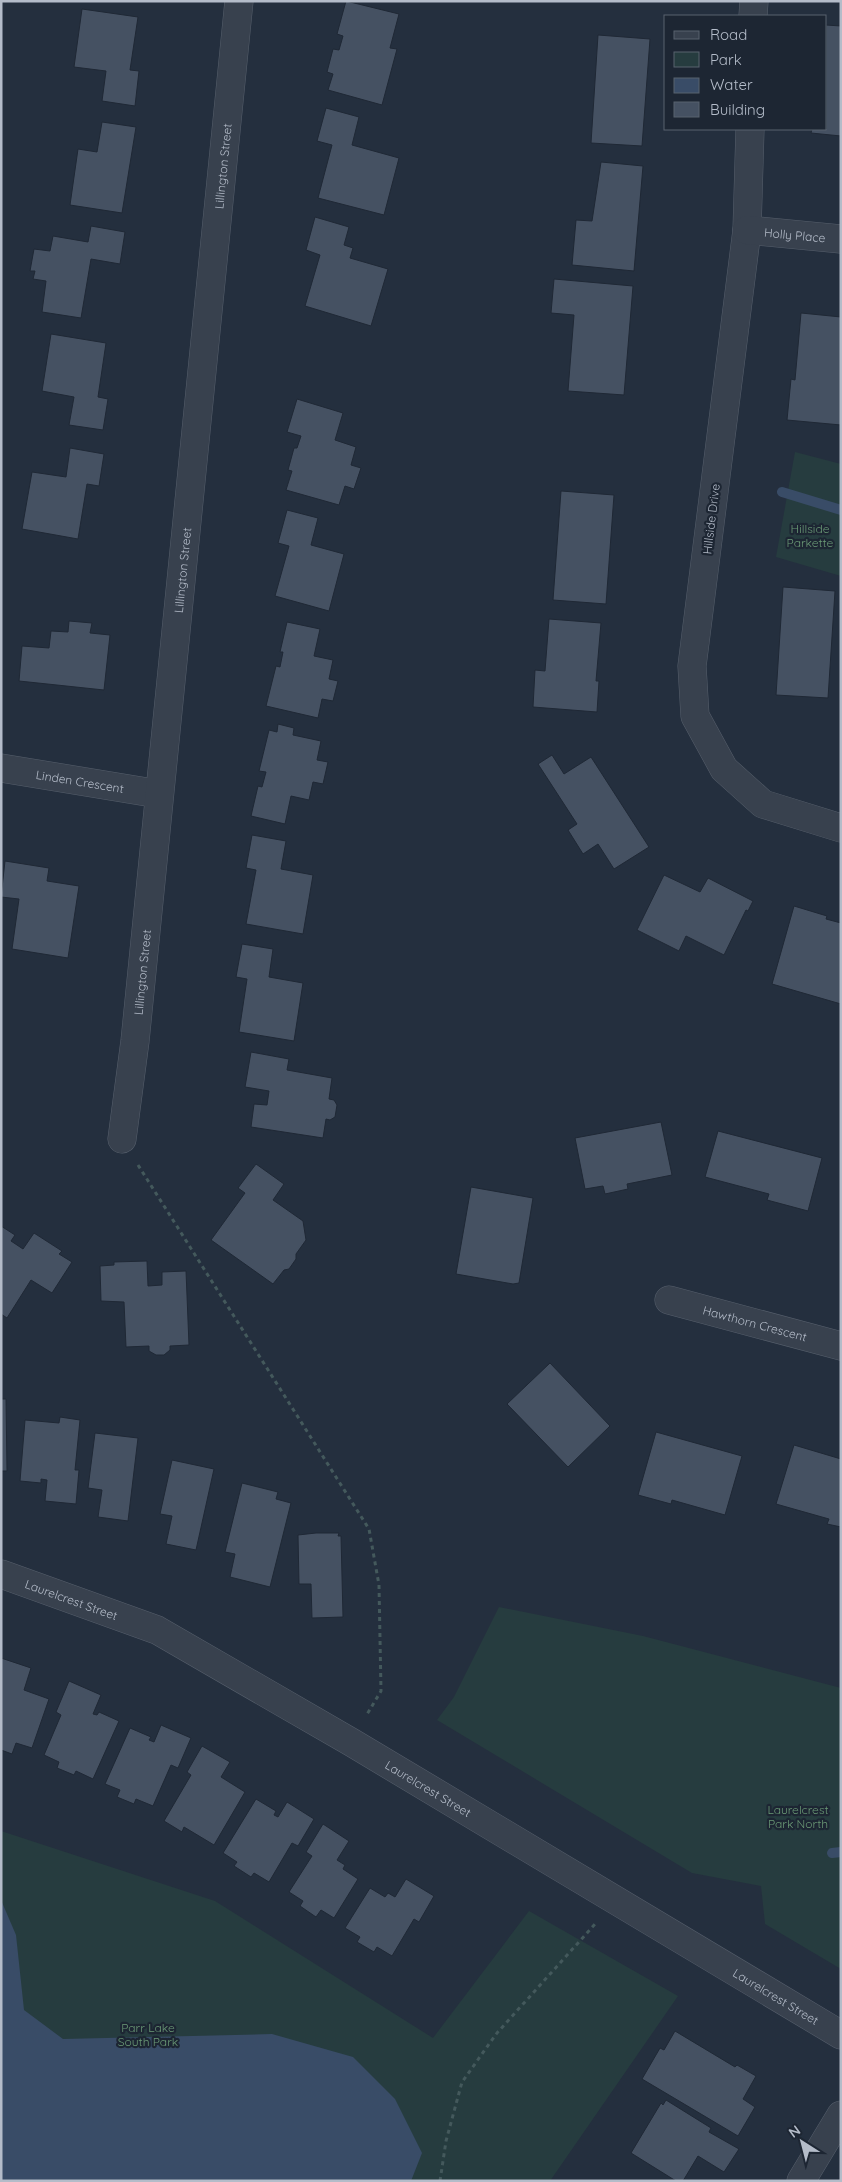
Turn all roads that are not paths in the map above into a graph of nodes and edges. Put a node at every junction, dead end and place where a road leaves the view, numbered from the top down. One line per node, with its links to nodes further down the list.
1 (239, 1): 8 (street, Lillington Street)
2 (754, 1): 3 (street)
3 (754, 15)
4 (750, 130): 5 (street, Hillside Drive)
5 (747, 230): 6 (street, Holly Place); 9 (street, Hillside Drive)
6 (841, 239)
7 (1, 768): 8 (street, Linden Crescent)
8 (159, 794): 10 (street, Lillington Street)
9 (841, 828)
10 (122, 1139)
11 (669, 1300): 12 (street, Hawthorn Crescent)
12 (841, 1346)
13 (1, 1574): 14 (street, Laurelcrest Street)
14 (841, 2035)
15 (841, 2115): 16 (street)
16 (801, 2181)

